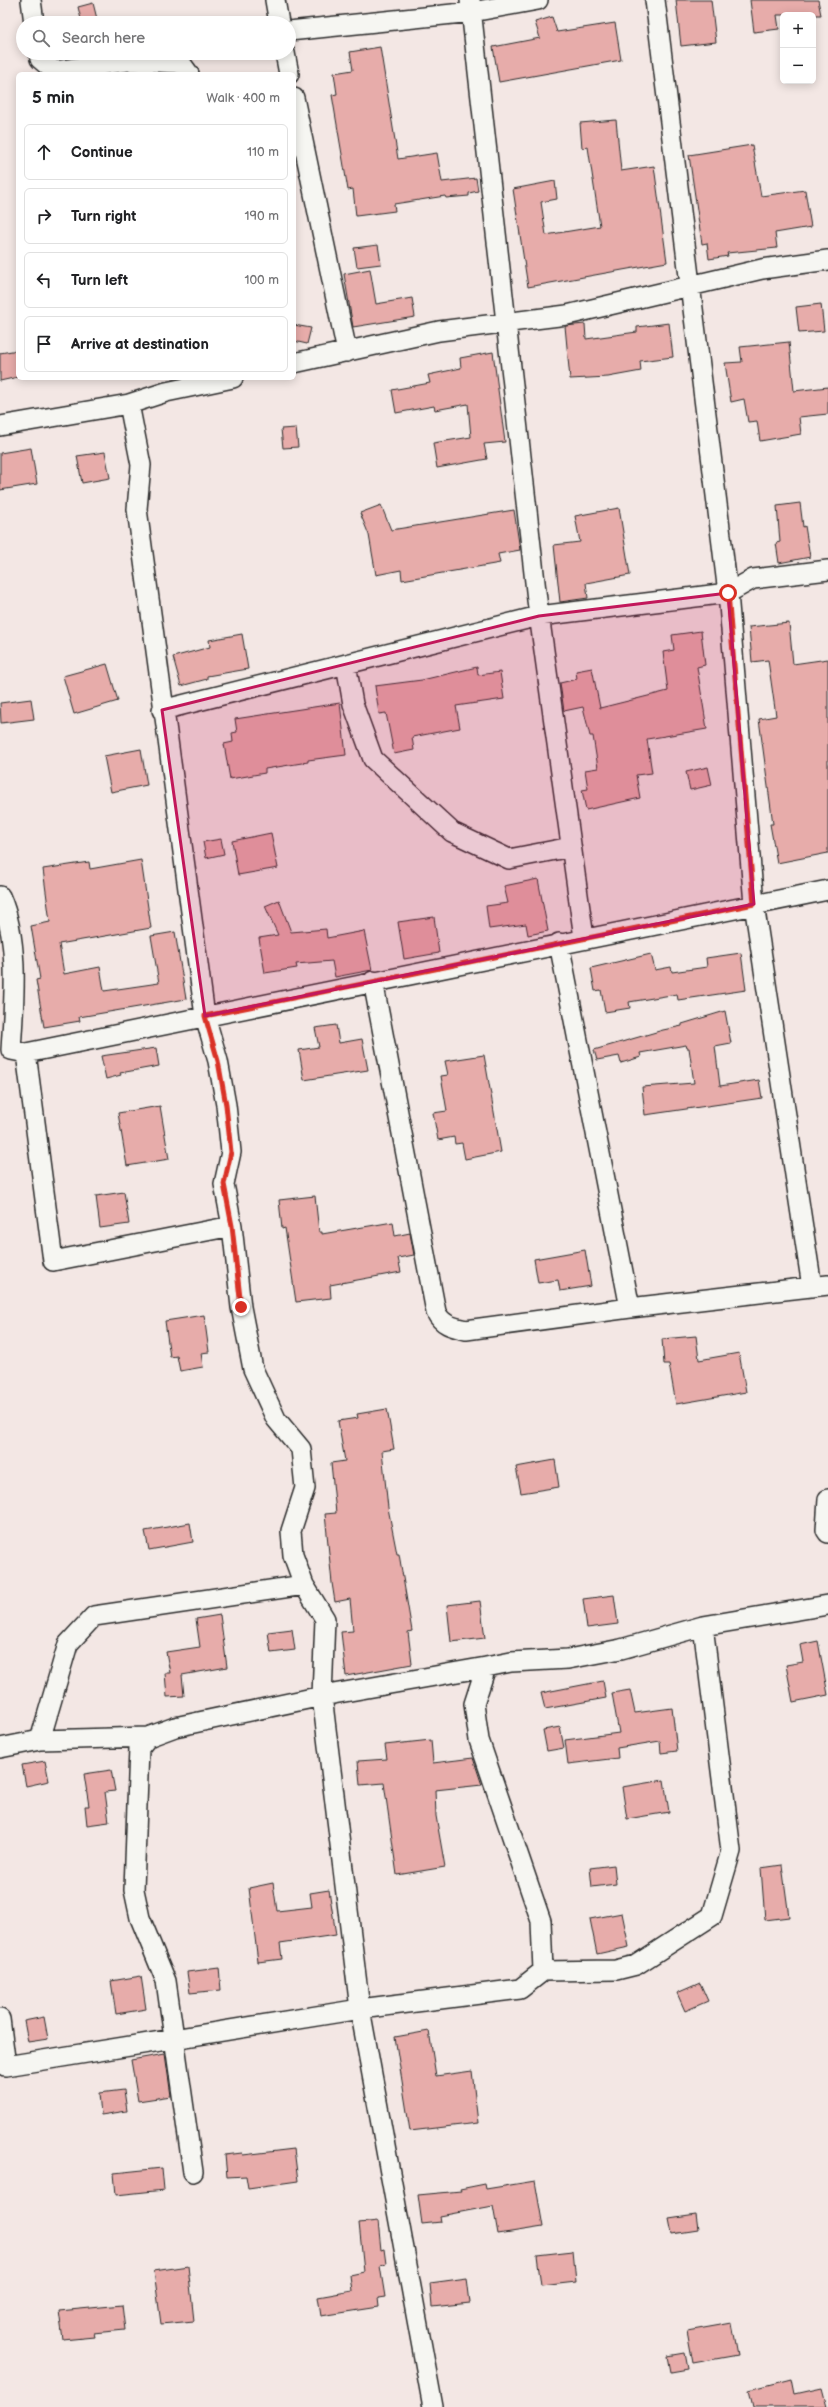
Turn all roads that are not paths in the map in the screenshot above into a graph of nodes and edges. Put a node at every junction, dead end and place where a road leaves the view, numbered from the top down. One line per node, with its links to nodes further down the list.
1 (31, 0): 6 (street)
2 (275, 0): 7 (street)
3 (538, 0): 5 (street)
4 (655, 0): 15 (street)
5 (471, 6): 8 (street); 16 (street)
6 (33, 16)
7 (278, 16)
8 (296, 30)
9 (41, 60): 11 (street)
10 (286, 60): 12 (street)
11 (188, 72)
12 (289, 72)
13 (296, 108): 17 (street)
14 (828, 260): 15 (street)
15 (690, 286): 16 (street); 23 (street)
16 (505, 323): 17 (street); 24 (street)
17 (347, 352): 18 (street)
18 (296, 363)
19 (224, 380): 20 (street)
20 (129, 404): 21 (street); 26 (street)
21 (0, 426)
22 (828, 570): 23 (street)
23 (728, 593): 24 (street); 30 (street)
24 (539, 616): 25 (street); 27 (street)
25 (346, 664): 26 (street); 27 (street)
26 (162, 710): 34 (street)
27 (571, 847): 31 (street)
28 (828, 890): 30 (street)
29 (0, 896): 35 (street)
30 (754, 904): 31 (street); 37 (street)
31 (584, 938): 32 (street)
32 (559, 943): 33 (street); 38 (street)
33 (373, 981): 34 (street); 38 (street)
34 (205, 1016): 35 (street); 36 (street)
35 (12, 1051): 36 (street)
36 (232, 1226): 41 (street)
37 (820, 1286): 38 (street)
38 (630, 1308)
39 (828, 1499): 40 (street)
40 (828, 1533)
41 (304, 1585): 45 (street); 47 (street)
42 (828, 1605): 43 (street)
43 (703, 1626): 44 (street); 49 (street)
44 (486, 1667): 45 (street); 49 (street)
45 (322, 1696): 46 (street); 50 (street)
46 (148, 1737): 47 (street); 52 (street)
47 (40, 1740): 48 (street)
48 (0, 1748)
49 (543, 1971): 50 (street)
50 (360, 2008): 52 (street); 54 (street)
51 (0, 2019): 52 (street)
52 (172, 2039): 53 (street)
53 (193, 2172)
54 (433, 2407)

